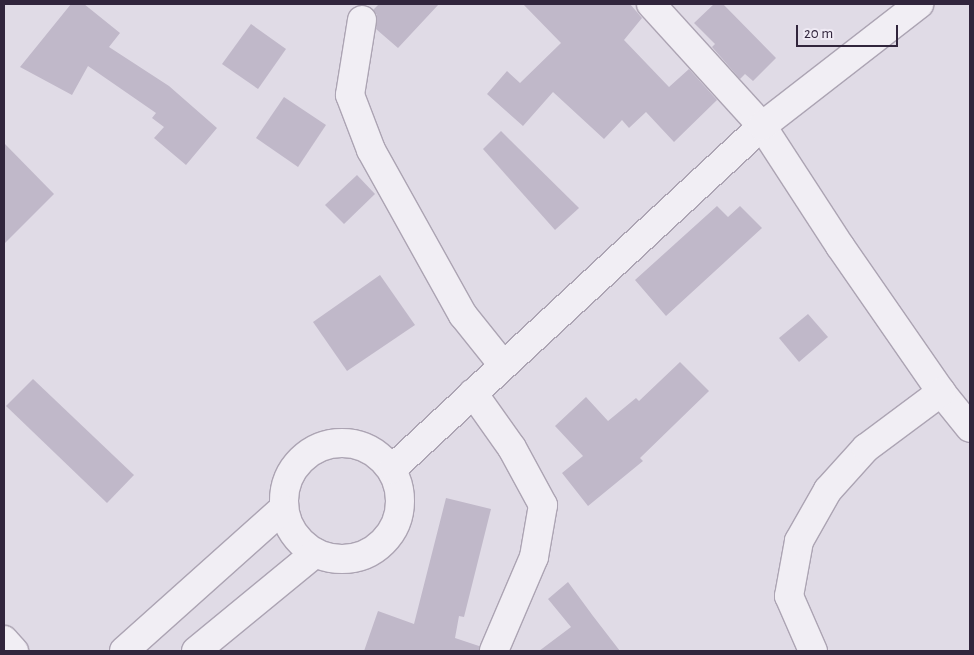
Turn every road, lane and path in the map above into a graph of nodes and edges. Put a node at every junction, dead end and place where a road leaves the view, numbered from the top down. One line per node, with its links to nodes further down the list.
1 (651, 4): 4 (street)
2 (919, 4): 4 (street)
3 (362, 20): 5 (street)
4 (762, 126): 5 (street); 7 (street)
5 (503, 365): 6 (street)
6 (473, 392): 9 (street); 16 (street)
7 (942, 392): 8 (street); 17 (street)
8 (970, 428)
9 (392, 469): 10 (street); 11 (street)
10 (283, 509): 11 (street); 14 (street)
11 (314, 554): 15 (street)
12 (4, 640): 13 (street)
13 (14, 651)
14 (124, 651)
15 (196, 651)
16 (494, 651)
17 (813, 651)

